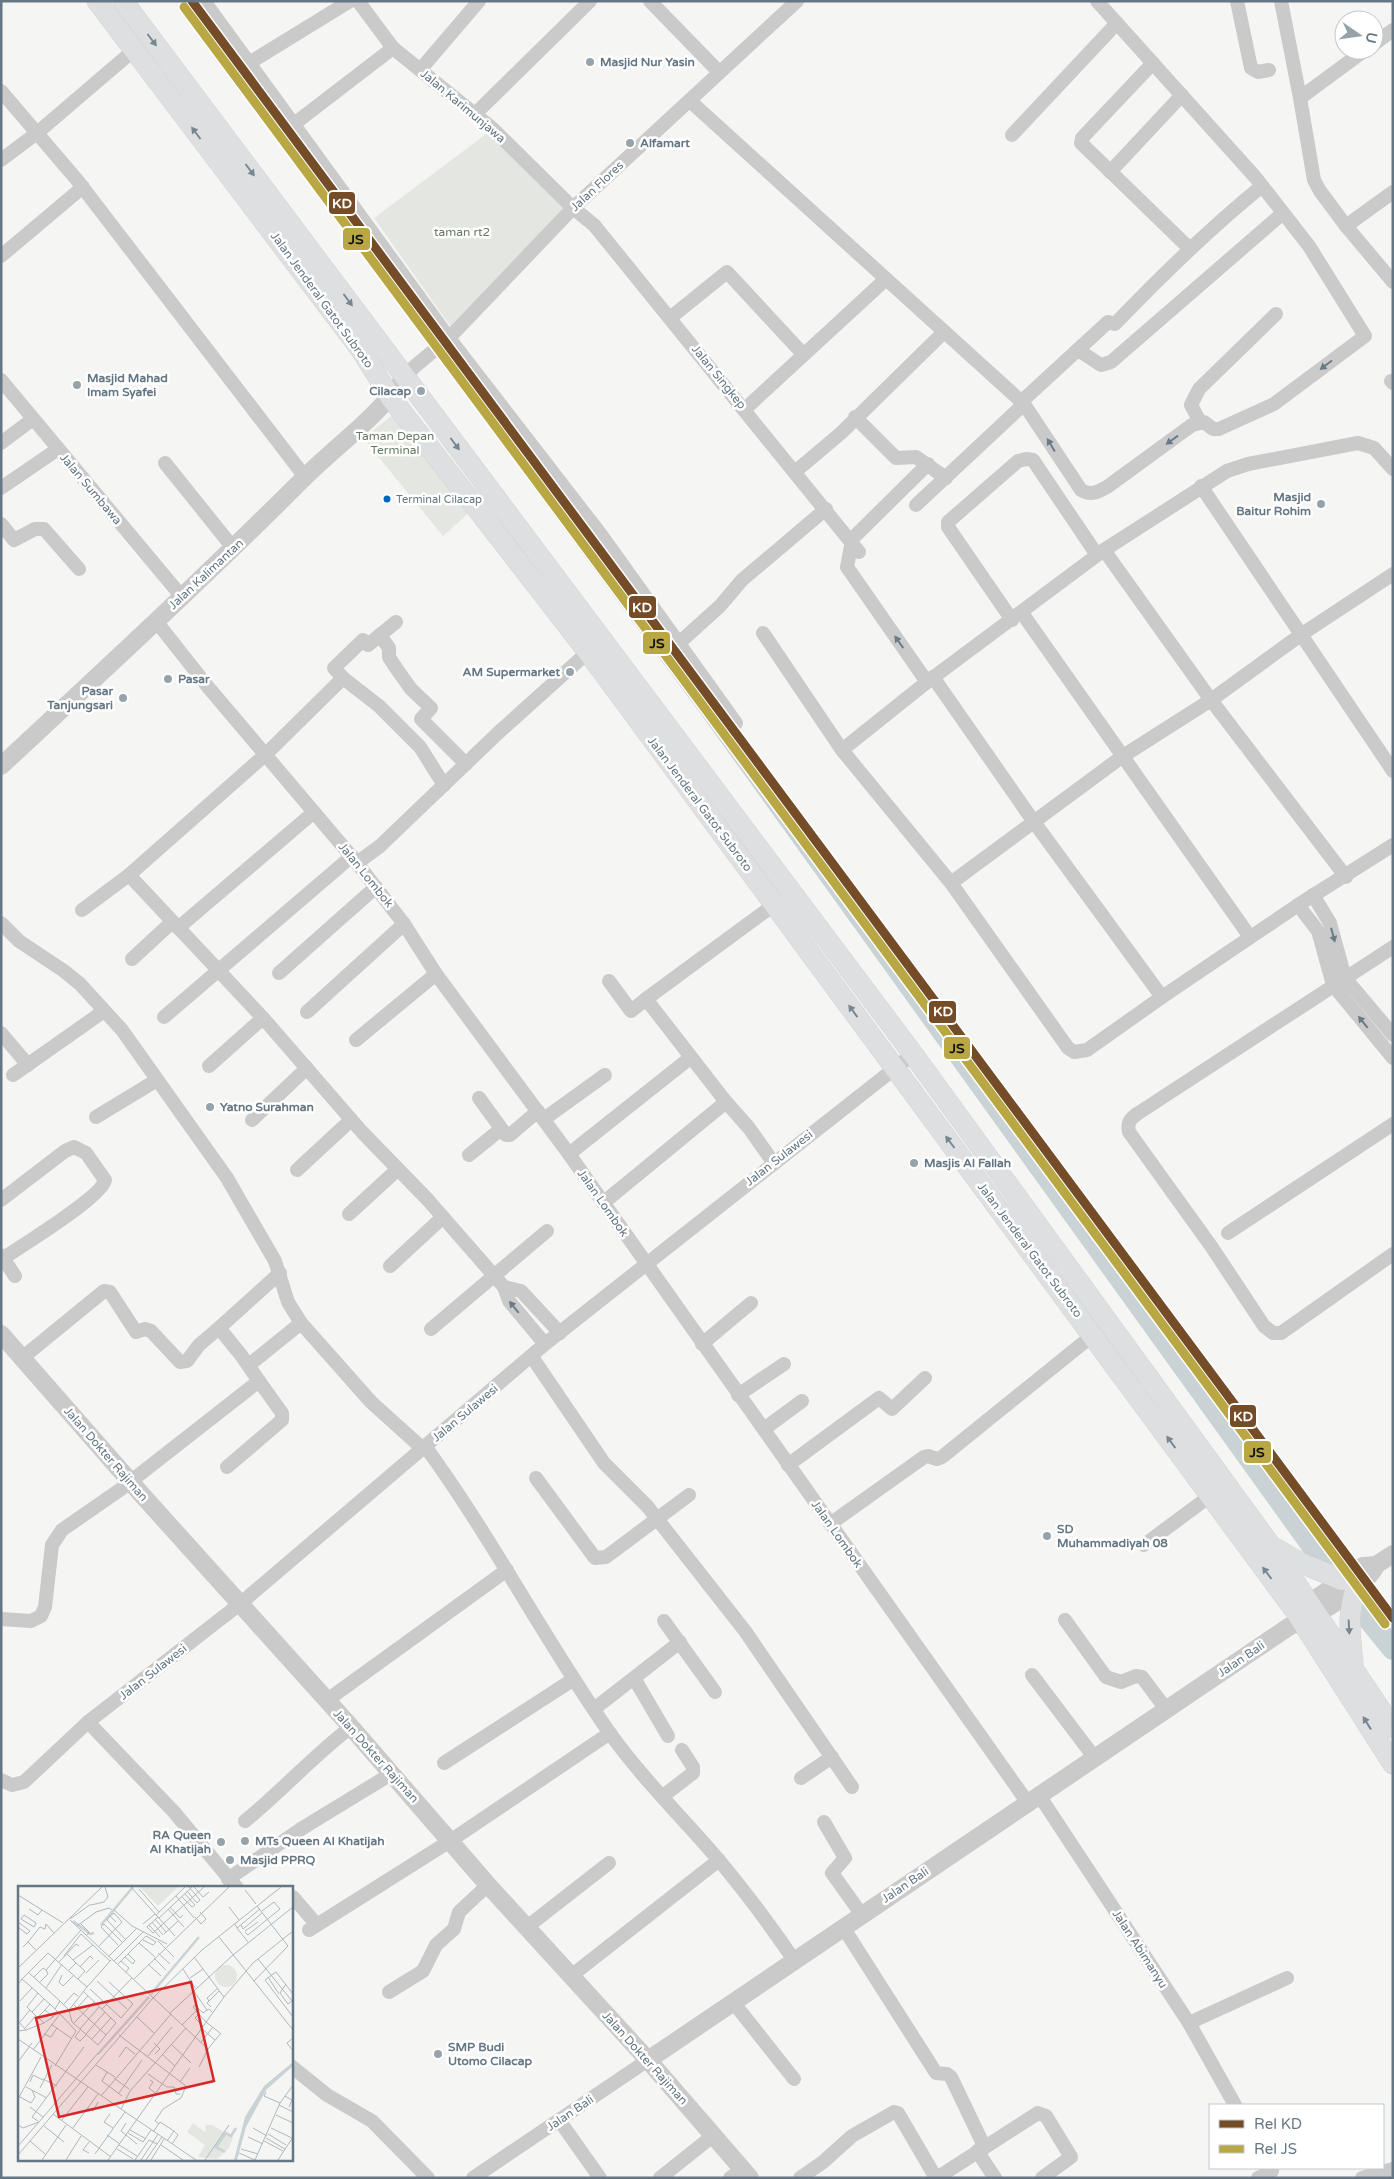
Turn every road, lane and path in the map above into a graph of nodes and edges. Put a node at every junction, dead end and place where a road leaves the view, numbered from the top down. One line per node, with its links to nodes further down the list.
1 (97, 1): 15 (main road, Jalan Jenderal Gatot Subroto)
2 (123, 1): 48 (main road, Jalan Jenderal Gatot Subroto, one-way to 48)
3 (204, 1): 17 (street)
4 (350, 1): 17 (street)
5 (358, 1): 14 (street, Jalan Karimunjawa)
6 (479, 1): 19 (street)
7 (590, 1): 26 (street)
8 (650, 1): 21 (street)
9 (797, 1): 21 (street, Jalan Flores)
10 (1097, 1): 13 (street)
11 (1236, 1): 20 (street)
12 (1281, 1): 24 (street)
13 (1117, 23): 18 (street); 29 (street)
14 (392, 48): 19 (street, Jalan Karimunjawa); 27 (street)
15 (134, 50): 28 (street); 50 (main road, Jalan Jenderal Gatot Subroto, one-way to 15)
16 (1351, 60): 24 (street)
17 (249, 62): 27 (street)
18 (1154, 63): 23 (street); 31 (street)
19 (420, 70): 26 (street, Jalan Karimunjawa)
20 (1269, 70)
21 (719, 72): 25 (street, Jalan Flores)
22 (1, 91): 28 (street)
23 (1182, 95): 31 (street); 32 (street)
24 (1300, 98): 37 (street)
25 (690, 101): 35 (street, Jalan Flores); 40 (street)
26 (475, 114): 35 (street, Jalan Karimunjawa)
27 (294, 124): 45 (street)
28 (37, 133): 30 (street); 33 (street)
29 (1012, 135)
30 (1, 160)
31 (1110, 172): 38 (street)
32 (1262, 186): 36 (street); 38 (street)
33 (83, 188): 39 (street); 62 (street)
34 (1393, 192): 37 (street)
35 (573, 208): 43 (street, Jalan Singkep); 45 (street, Jalan Flores)
36 (1283, 213): 46 (street); 55 (street, one-way to 55)
37 (1346, 226): 41 (street)
38 (1189, 248): 46 (street)
39 (1, 256)
40 (886, 279): 44 (street); 47 (street)
41 (1393, 282)
42 (1276, 314): 55 (street)
43 (670, 318): 47 (street); 52 (street, Jalan Singkep)
44 (944, 332): 51 (street); 53 (street)
45 (449, 338): 48 (street, Jalan Flores); 81 (street)
46 (1078, 350): 51 (street)
47 (804, 354): 52 (street)
48 (405, 377): 50 (street, Jalan Kalimantan); 126 (main road, Jalan Jenderal Gatot Subroto, one-way to 126)
49 (1, 380): 54 (street, Jalan Sumbawa)
50 (391, 398): 62 (street, Jalan Kalimantan); 82 (main road, Jalan Jenderal Gatot Subroto)
51 (1022, 403): 55 (street, one-way to 51); 63 (street)
52 (745, 409): 61 (street, Jalan Singkep)
53 (855, 417): 59 (street); 61 (street)
54 (33, 419): 56 (street); 57 (street, Jalan Sumbawa)
55 (1200, 422)
56 (1, 443)
57 (58, 449): 65 (street); 74 (street, Jalan Sumbawa)
58 (165, 463): 70 (street)
59 (928, 464): 63 (street); 69 (street)
60 (1393, 469): 64 (street)
61 (796, 471): 67 (street, Jalan Singkep)
62 (305, 477): 70 (street, Jalan Kalimantan)
63 (946, 478): 66 (street)
64 (1201, 486): 71 (street); 79 (street)
65 (1, 488)
66 (916, 505)
67 (826, 509): 69 (street, Jalan Singkep); 81 (street)
68 (1, 524): 72 (street)
69 (854, 544): 84 (street, one-way to 69)
70 (234, 549): 74 (street, Jalan Kalimantan)
71 (1101, 552): 75 (street); 75 (street); 85 (street)
72 (79, 570)
73 (1391, 579): 79 (street)
74 (182, 598): 76 (street, Jalan Kalimantan)
75 (1017, 616): 84 (street); 89 (street)
76 (156, 621): 88 (street, Jalan Lombok); 91 (street, Jalan Kalimantan)
77 (396, 622): 80 (street)
78 (763, 632): 87 (street)
79 (1302, 634): 85 (street); 92 (street)
80 (380, 636): 83 (street); 90 (street)
81 (679, 643): 86 (street)
82 (588, 652): 90 (street); 103 (main road, Jalan Jenderal Gatot Subroto)
83 (343, 678): 88 (street); 93 (street)
84 (930, 680): 87 (street); 95 (street)
85 (1211, 700): 89 (street); 99 (street)
86 (736, 723)
87 (842, 750): 100 (street)
88 (266, 755): 94 (street, Jalan Lombok); 98 (street)
89 (1123, 756): 95 (street); 109 (street)
90 (466, 764): 93 (street)
91 (1, 766)
92 (1393, 771)
93 (444, 784): 97 (street)
94 (314, 812): 97 (street, Jalan Lombok); 108 (street)
95 (1034, 822): 100 (street); 117 (street)
96 (1393, 846): 99 (street)
97 (355, 860): 101 (street, Jalan Lombok); 112 (street)
98 (129, 875): 105 (street); 108 (street)
99 (1346, 877): 102 (street)
100 (951, 883): 117 (street)
101 (376, 887): 107 (street, Jalan Lombok); 113 (street)
102 (1313, 895): 104 (street); 116 (street, one-way to 116)
103 (774, 904): 118 (street); 132 (main road, Jalan Jenderal Gatot Subroto, one-way to 103)
104 (1298, 905): 109 (street); 116 (street)
105 (82, 910)
106 (1, 922): 119 (street)
107 (404, 924): 114 (street, Jalan Lombok); 120 (street)
108 (175, 925): 111 (street); 112 (street)
109 (1250, 937): 117 (street)
110 (1393, 947): 116 (street)
111 (132, 959)
112 (219, 970): 121 (street); 122 (street)
113 (279, 973)
114 (436, 974): 125 (street); 138 (street, Jalan Lombok)
115 (608, 981): 118 (street)
116 (1339, 982): 124 (street); 128 (street, one-way to 116); 155 (street)
117 (1162, 998)
118 (646, 1000): 127 (street)
119 (104, 1011): 129 (street); 135 (street)
120 (307, 1012)
121 (164, 1017)
122 (263, 1018): 130 (street); 131 (street)
123 (1, 1033): 129 (street)
124 (1393, 1035)
125 (356, 1040)
126 (913, 1054): 132 (street, Jalan Sulawesi); 191 (main road, Jalan Jenderal Gatot Subroto)
127 (690, 1058): 137 (street); 144 (street)
128 (1393, 1058)
129 (28, 1065): 133 (street)
130 (209, 1066)
131 (307, 1068): 140 (street); 141 (street)
132 (896, 1069): 146 (street, Jalan Sulawesi); 169 (main road, Jalan Jenderal Gatot Subroto, one-way to 132)
133 (13, 1075)
134 (605, 1075): 138 (street)
135 (157, 1080): 139 (street); 159 (street)
136 (479, 1098): 143 (street)
137 (726, 1102): 146 (street); 150 (street)
138 (541, 1115): 143 (street); 144 (street, Jalan Lombok)
139 (96, 1117)
140 (252, 1120)
141 (351, 1120): 147 (street); 148 (street)
142 (1393, 1124): 154 (street)
143 (501, 1129): 145 (street)
144 (569, 1154): 150 (street, Jalan Lombok)
145 (469, 1155)
146 (773, 1162): 157 (street, Jalan Sulawesi)
147 (398, 1169): 151 (street); 152 (street)
148 (297, 1170)
149 (1, 1200): 156 (street)
150 (603, 1203): 157 (street, Jalan Lombok)
151 (349, 1214)
152 (443, 1217): 158 (street); 161 (street)
153 (547, 1231): 161 (street)
154 (1228, 1234)
155 (1393, 1254)
156 (2, 1256): 160 (street)
157 (646, 1263): 167 (street, Jalan Sulawesi); 171 (street, Jalan Lombok)
158 (390, 1266)
159 (280, 1273): 164 (street); 165 (street)
160 (15, 1276)
161 (495, 1276): 162 (street); 166 (street)
162 (504, 1286): 167 (street); 170 (street, one-way to 162)
163 (751, 1303): 171 (street)
164 (301, 1323): 175 (street); 181 (street)
165 (219, 1328): 173 (street); 175 (street)
166 (431, 1329)
167 (560, 1333): 170 (street, Jalan Sulawesi)
168 (1, 1334): 173 (street, Jalan Dokter Rajiman)
169 (1093, 1335): 187 (main road, Jalan Jenderal Gatot Subroto, one-way to 169); 189 (street)
170 (545, 1344): 172 (street, Jalan Sulawesi)
171 (702, 1344): 178 (street, Jalan Lombok)
172 (532, 1357): 181 (street, Jalan Sulawesi); 188 (street)
173 (22, 1358): 185 (street, Jalan Dokter Rajiman)
174 (784, 1364): 178 (street)
175 (248, 1365): 177 (street)
176 (925, 1378): 182 (street)
177 (259, 1381): 183 (street); 185 (street)
178 (738, 1395): 180 (street, Jalan Lombok)
179 (802, 1401): 180 (street)
180 (764, 1430): 182 (street, Jalan Lombok)
181 (423, 1447): 193 (street); 195 (street, Jalan Sulawesi)
182 (788, 1465): 189 (street, Jalan Lombok)
183 (227, 1467)
184 (536, 1478): 188 (street)
185 (131, 1481): 195 (street, Jalan Dokter Rajiman); 197 (street)
186 (689, 1495): 188 (street)
187 (1210, 1496): 190 (street); 196 (main road, Jalan Jenderal Gatot Subroto, one-way to 187)
188 (657, 1517): 215 (street)
189 (830, 1524): 224 (street, Jalan Lombok)
190 (1144, 1544)
191 (1271, 1546): 194 (main road); 196 (main road, Jalan Jenderal Gatot Subroto)
192 (1393, 1554): 194 (street, Jalan Bali)
193 (507, 1570): 204 (street); 206 (street)
194 (1349, 1584): 196 (street, Jalan Bali); 201 (main road, one-way to 201)
195 (241, 1603): 206 (street, Jalan Dokter Rajiman); 209 (street, Jalan Sulawesi)
196 (1303, 1615): 201 (main road); 208 (street, Jalan Bali); 218 (main road, one-way to 196)
197 (1, 1619)
198 (1065, 1620): 208 (street)
199 (664, 1621): 200 (street)
200 (680, 1642): 203 (street); 205 (street)
201 (1354, 1667): 211 (main road)
202 (1032, 1675): 216 (street)
203 (634, 1678): 207 (street); 213 (street)
204 (574, 1679): 207 (street); 217 (street)
205 (715, 1692)
206 (326, 1701): 210 (street, Jalan Dokter Rajiman)
207 (594, 1709): 212 (street)
208 (1166, 1709): 216 (street, Jalan Bali)
209 (88, 1722): 221 (street, Jalan Sulawesi); 230 (street)
210 (351, 1727): 219 (street, Jalan Dokter Rajiman); 225 (street)
211 (1393, 1728)
212 (610, 1733): 223 (street); 227 (street)
213 (668, 1736)
214 (682, 1750): 223 (street)
215 (832, 1756): 220 (street); 222 (street)
216 (1094, 1757): 224 (street, Jalan Bali)
217 (444, 1763)
218 (1393, 1764)
219 (391, 1774): 227 (street, Jalan Dokter Rajiman); 230 (street)
220 (801, 1778)
221 (1, 1780)
222 (852, 1787)
223 (663, 1796): 228 (street)
224 (1034, 1799): 233 (street, Jalan Bali); 241 (street, Jalan Abimanyu)
225 (245, 1821)
226 (824, 1822): 233 (street)
227 (450, 1840): 231 (street, Jalan Dokter Rajiman); 232 (street)
228 (719, 1860): 236 (street); 237 (street)
229 (609, 1863): 234 (street)
230 (232, 1883)
231 (488, 1885): 234 (street, Jalan Dokter Rajiman); 239 (street)
232 (293, 1897)
233 (862, 1915): 235 (street, Jalan Bali)
234 (527, 1927): 237 (street, Jalan Dokter Rajiman)
235 (843, 1927): 236 (street, Jalan Bali); 248 (street)
236 (794, 1960): 240 (street, Jalan Bali)
237 (571, 1976): 242 (street, Jalan Dokter Rajiman)
238 (1287, 1978): 241 (street)
239 (389, 1992)
240 (733, 2002): 242 (street, Jalan Bali); 244 (street)
241 (1189, 2023): 245 (street, Jalan Abimanyu)
242 (648, 2060): 246 (street, Jalan Bali); 247 (street, Jalan Dokter Rajiman)
243 (292, 2067): 252 (street)
244 (794, 2079)
245 (1234, 2104)
246 (559, 2120): 253 (street, Jalan Bali); 254 (street)
247 (714, 2136): 251 (street, Jalan Dokter Rajiman); 255 (street)
248 (980, 2149): 257 (street); 258 (street); 259 (street)
249 (1393, 2169): 261 (street)
250 (1273, 2172): 260 (street)
251 (741, 2175)
252 (428, 2178)
253 (473, 2178)
254 (600, 2178)
255 (660, 2178)
256 (800, 2178): 257 (street)
257 (936, 2178)
258 (995, 2178)
259 (1042, 2178)
260 (1258, 2178)
261 (1362, 2178)

